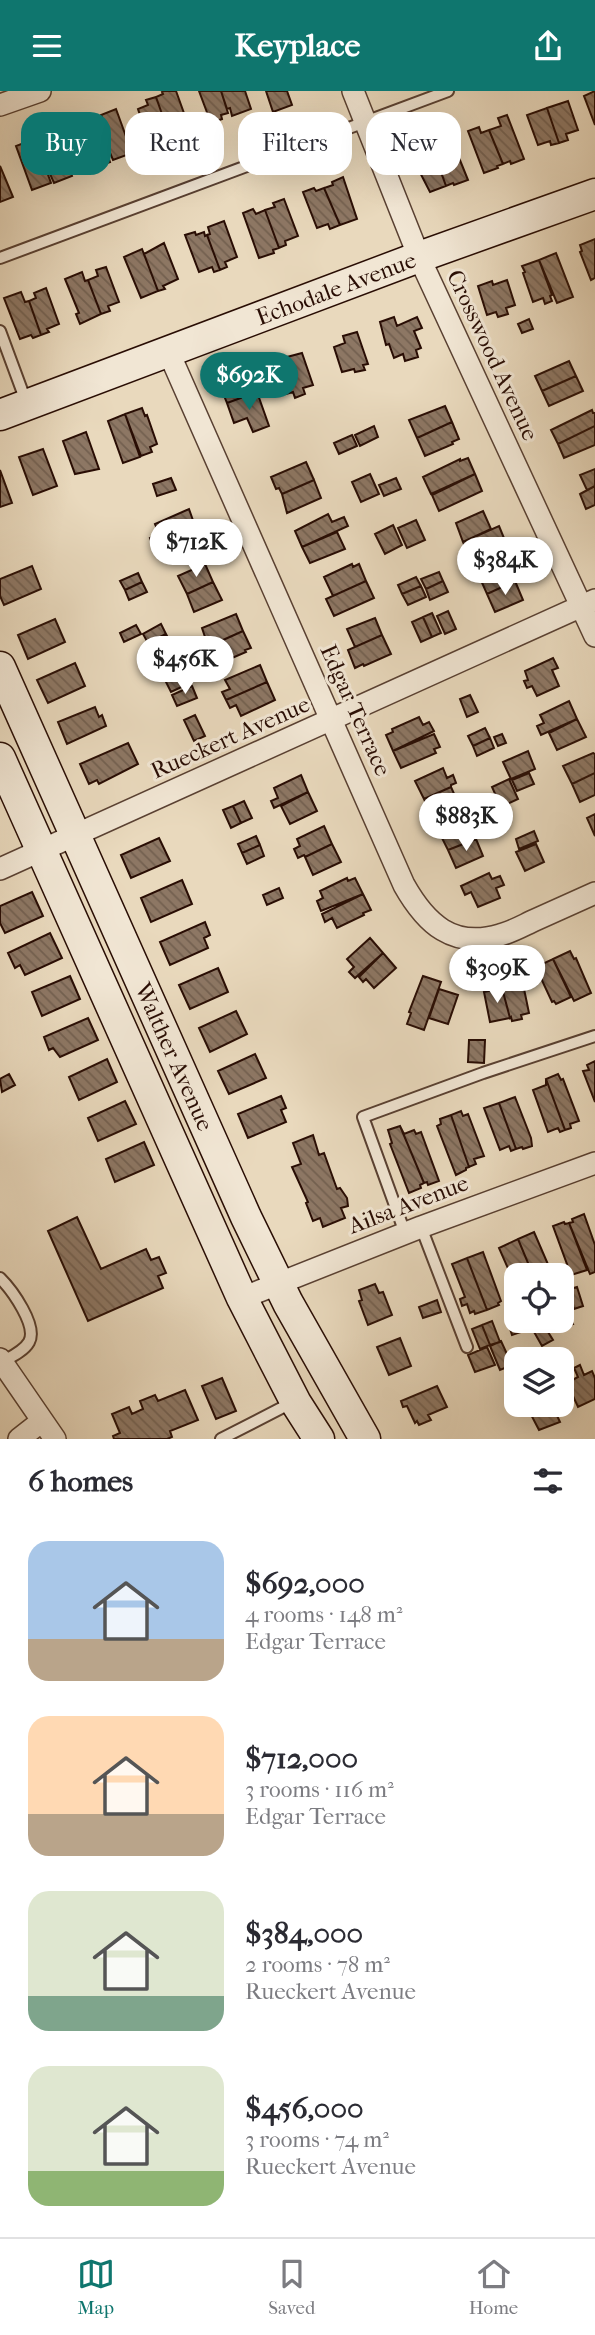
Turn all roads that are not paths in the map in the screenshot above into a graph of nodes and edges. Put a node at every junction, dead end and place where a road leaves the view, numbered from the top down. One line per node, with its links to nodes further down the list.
1 (40, 91): 4 (street)
2 (354, 91): 6 (street, Crosswood Avenue)
3 (448, 91): 5 (lane)
4 (0, 106)
5 (394, 112)
6 (366, 123): 10 (lane)
7 (387, 175): 9 (street, Crosswood Avenue)
8 (595, 194): 9 (main road, Echodale Avenue)
9 (419, 257): 12 (main road, Echodale Avenue); 14 (street, Crosswood Avenue)
10 (0, 258)
11 (0, 331): 13 (lane)
12 (169, 353): 13 (main road, Echodale Avenue); 17 (street, Edgar Terrace)
13 (14, 410)
14 (588, 603): 15 (street, Crosswood Avenue); 17 (street, Rueckert Avenue)
15 (595, 636)
16 (0, 667): 19 (main road, Walther Avenue)
17 (332, 720): 19 (street, Rueckert Avenue); 22 (street, Edgar Terrace)
18 (0, 758): 20 (main road, Walther Avenue)
19 (77, 835): 20 (street, Rueckert Avenue); 27 (main road, Walther Avenue)
20 (40, 850): 21 (street, Rueckert Avenue); 28 (main road, Walther Avenue)
21 (0, 869)
22 (595, 893)
23 (595, 1036): 25 (lane)
24 (595, 1163): 25 (street, Ailsa Avenue)
25 (413, 1230): 27 (street, Ailsa Avenue); 29 (lane)
26 (0, 1278): 30 (lane)
27 (279, 1283): 28 (street, Ailsa Avenue); 37 (main road, Walther Avenue)
28 (242, 1298): 31 (main road, Walther Avenue)
29 (467, 1347)
30 (1, 1361): 32 (street)
31 (295, 1401): 35 (lane); 36 (main road, Walther Avenue)
32 (43, 1421): 33 (street); 34 (street)
33 (19, 1439)
34 (55, 1439)
35 (221, 1439)
36 (319, 1439)
37 (365, 1439)

